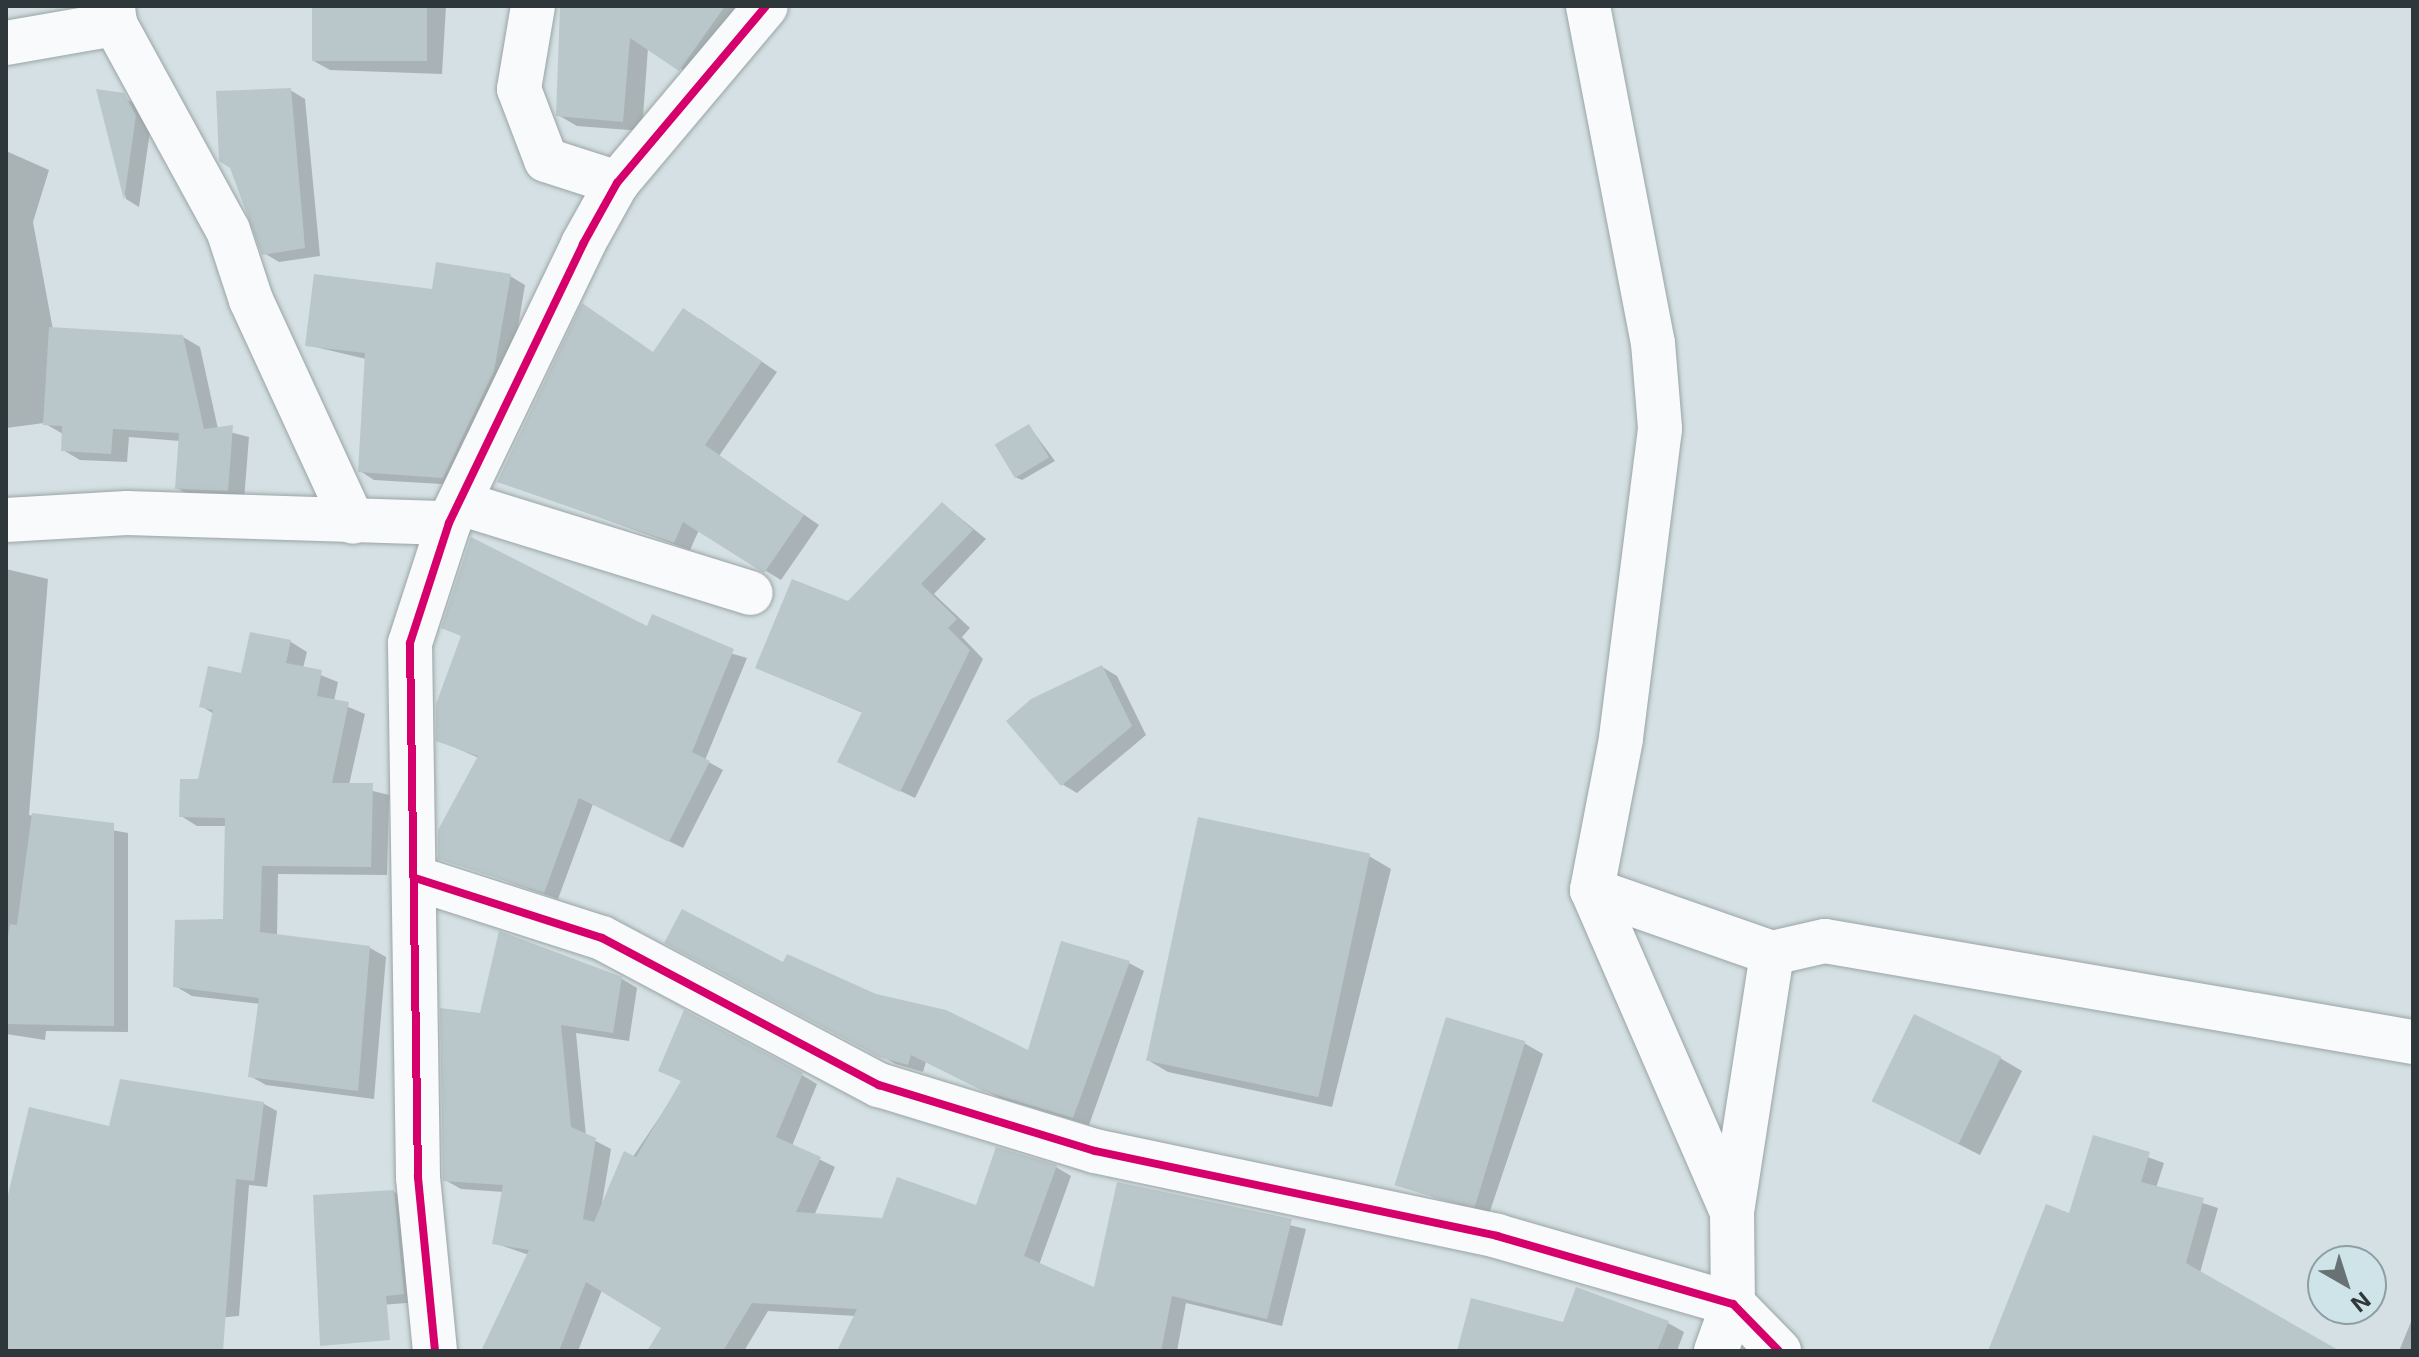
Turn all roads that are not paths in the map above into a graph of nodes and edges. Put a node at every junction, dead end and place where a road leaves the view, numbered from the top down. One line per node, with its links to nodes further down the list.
1 (533, 6): 6 (street)
2 (766, 6): 6 (street)
3 (1588, 6): 12 (street)
4 (114, 15): 5 (street); 9 (street)
5 (6, 43)
6 (617, 183): 7 (street)
7 (456, 513): 9 (street); 10 (street); 11 (street)
8 (6, 520): 9 (street)
9 (353, 522)
10 (751, 593)
11 (415, 878): 16 (street); 17 (street)
12 (1592, 890): 13 (street); 15 (street)
13 (1772, 953): 14 (street); 15 (street)
14 (2413, 1042)
15 (1732, 1212): 16 (street)
16 (1733, 1304): 18 (street); 19 (street)
17 (435, 1351)
18 (1716, 1351)
19 (1779, 1351)

